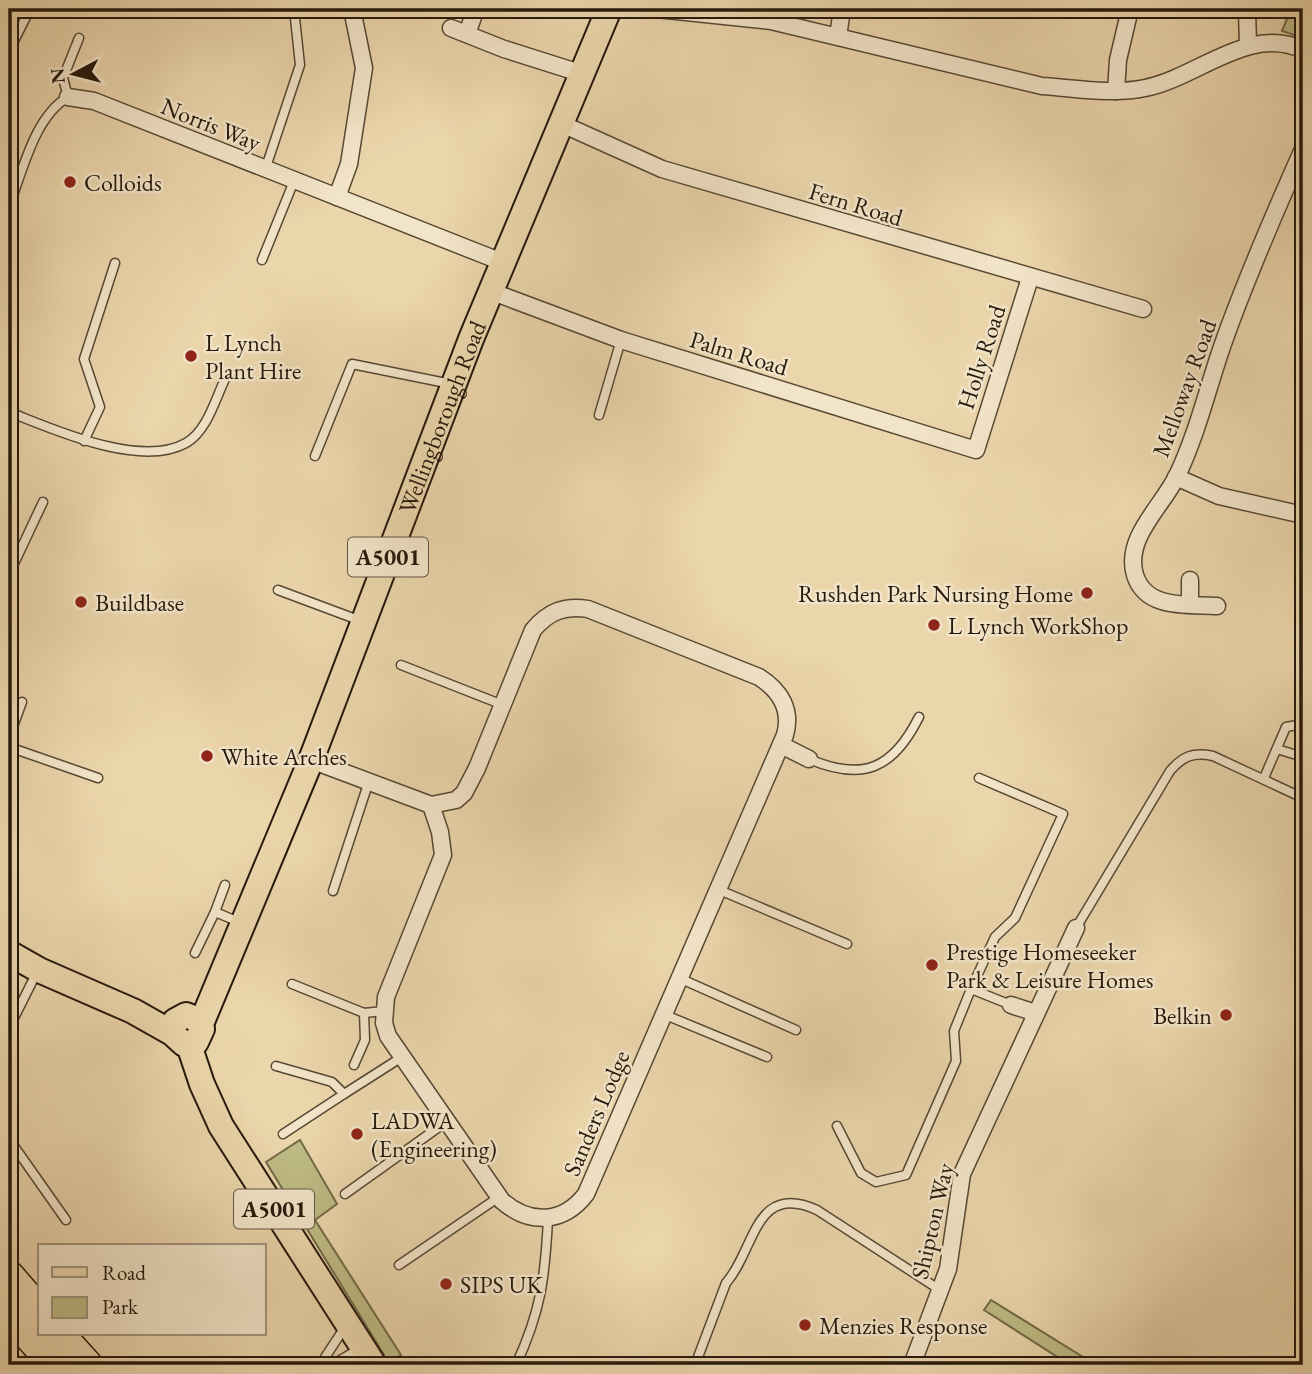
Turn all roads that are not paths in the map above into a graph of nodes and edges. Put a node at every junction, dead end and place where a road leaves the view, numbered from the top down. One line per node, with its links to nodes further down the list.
1 (30, 9): 14 (lane)
2 (294, 9): 20 (lane)
3 (352, 9): 22 (street)
4 (609, 9): 15 (main road, Wellingborough Road / A5001)
5 (657, 9): 10 (street)
6 (842, 9): 10 (street)
7 (1130, 9): 16 (street)
8 (1247, 9): 12 (street)
9 (474, 14): 15 (street)
10 (838, 37): 16 (street)
11 (79, 38): 17 (lane)
12 (1248, 46): 13 (street); 16 (street)
13 (1303, 50)
14 (9, 51)
15 (583, 74): 18 (main road, Wellingborough Road / A5001)
16 (1116, 90)
17 (68, 97): 20 (street, Norris Way); 23 (lane)
18 (562, 124): 25 (main road, Wellingborough Road / A5001); 27 (street, Fern Road)
19 (1303, 149): 38 (street, Melloway Road)
20 (265, 170): 21 (street, Norris Way)
21 (294, 181): 22 (street, Norris Way); 24 (lane)
22 (337, 197): 25 (street, Norris Way)
23 (9, 206)
24 (262, 260)
25 (502, 262): 28 (main road, Wellingborough Road / A5001)
26 (115, 263): 35 (lane)
27 (1030, 278): 29 (street, Fern Road); 36 (street, Holly Road)
28 (490, 291): 30 (street, Palm Road); 32 (main road, Wellingborough Road / A5001)
29 (1143, 309)
30 (621, 340): 34 (lane); 36 (street, Palm Road)
31 (225, 379): 35 (lane)
32 (453, 385): 37 (lane); 46 (main road, Wellingborough Road / A5001)
33 (9, 412): 35 (lane)
34 (598, 415)
35 (84, 441)
36 (976, 450)
37 (314, 456)
38 (1176, 477): 40 (street); 44 (street, Melloway Road)
39 (43, 502): 41 (lane)
40 (1303, 514)
41 (9, 569)
42 (1190, 580): 44 (street)
43 (278, 590): 46 (lane)
44 (1190, 604): 45 (street, Melloway Road)
45 (1217, 606)
46 (364, 622): 58 (main road, Wellingborough Road / A5001)
47 (401, 665): 49 (lane)
48 (22, 702): 52 (lane)
49 (503, 705): 53 (street, Sanders Lodge); 64 (street, Sanders Lodge)
50 (919, 717): 57 (lane)
51 (1303, 724): 55 (lane)
52 (9, 738)
53 (780, 745): 57 (street); 66 (street, Sanders Lodge)
54 (9, 747): 59 (lane)
55 (1277, 749): 56 (lane); 61 (lane)
56 (1303, 757)
57 (809, 759)
58 (311, 760): 62 (street); 69 (main road, Wellingborough Road / A5001)
59 (98, 778)
60 (979, 778): 77 (lane)
61 (1264, 778): 63 (lane); 70 (lane)
62 (369, 781): 64 (street); 67 (lane)
63 (1303, 798)
64 (431, 805): 79 (street)
65 (225, 885): 68 (lane)
66 (717, 889): 71 (lane); 75 (street, Sanders Lodge)
67 (332, 891)
68 (215, 912): 69 (lane); 73 (lane)
69 (245, 925): 83 (main road, Wellingborough Road / A5001)
70 (1076, 928): 81 (street, Shipton Way)
71 (847, 944)
72 (9, 953): 74 (main road)
73 (195, 953)
74 (39, 970): 83 (main road); 84 (lane)
75 (679, 978): 82 (street, Sanders Lodge); 85 (lane)
76 (292, 985): 80 (lane)
77 (971, 989): 78 (lane); 92 (lane)
78 (1011, 1005): 81 (street)
79 (384, 1011): 80 (lane); 86 (street)
80 (364, 1013): 88 (lane)
81 (1036, 1013): 101 (street, Shipton Way)
82 (663, 1014): 87 (lane); 97 (street, Sanders Lodge)
83 (186, 1027): 104 (main road, A5001)
84 (9, 1028)
85 (796, 1030)
86 (402, 1057): 90 (lane); 91 (street)
87 (767, 1057)
88 (354, 1065)
89 (276, 1066): 90 (lane)
90 (344, 1094): 93 (lane)
91 (446, 1122): 95 (lane); 96 (street)
92 (837, 1126)
93 (283, 1134)
94 (9, 1139): 98 (lane)
95 (345, 1194)
96 (499, 1197): 97 (street); 99 (lane)
97 (548, 1219): 111 (lane)
98 (66, 1220)
99 (398, 1265)
100 (9, 1276): 103 (highway)
101 (940, 1290): 112 (lane); 113 (street, Shipton Way)
102 (9, 1314): 103 (highway)
103 (26, 1324): 107 (highway)
104 (347, 1325): 106 (main road, A5001); 109 (lane)
105 (62, 1336): 108 (highway)
106 (367, 1356): 110 (lane)
107 (55, 1365)
108 (88, 1365)
109 (320, 1365)
110 (332, 1365)
111 (516, 1365)
112 (695, 1365)
113 (912, 1365)

